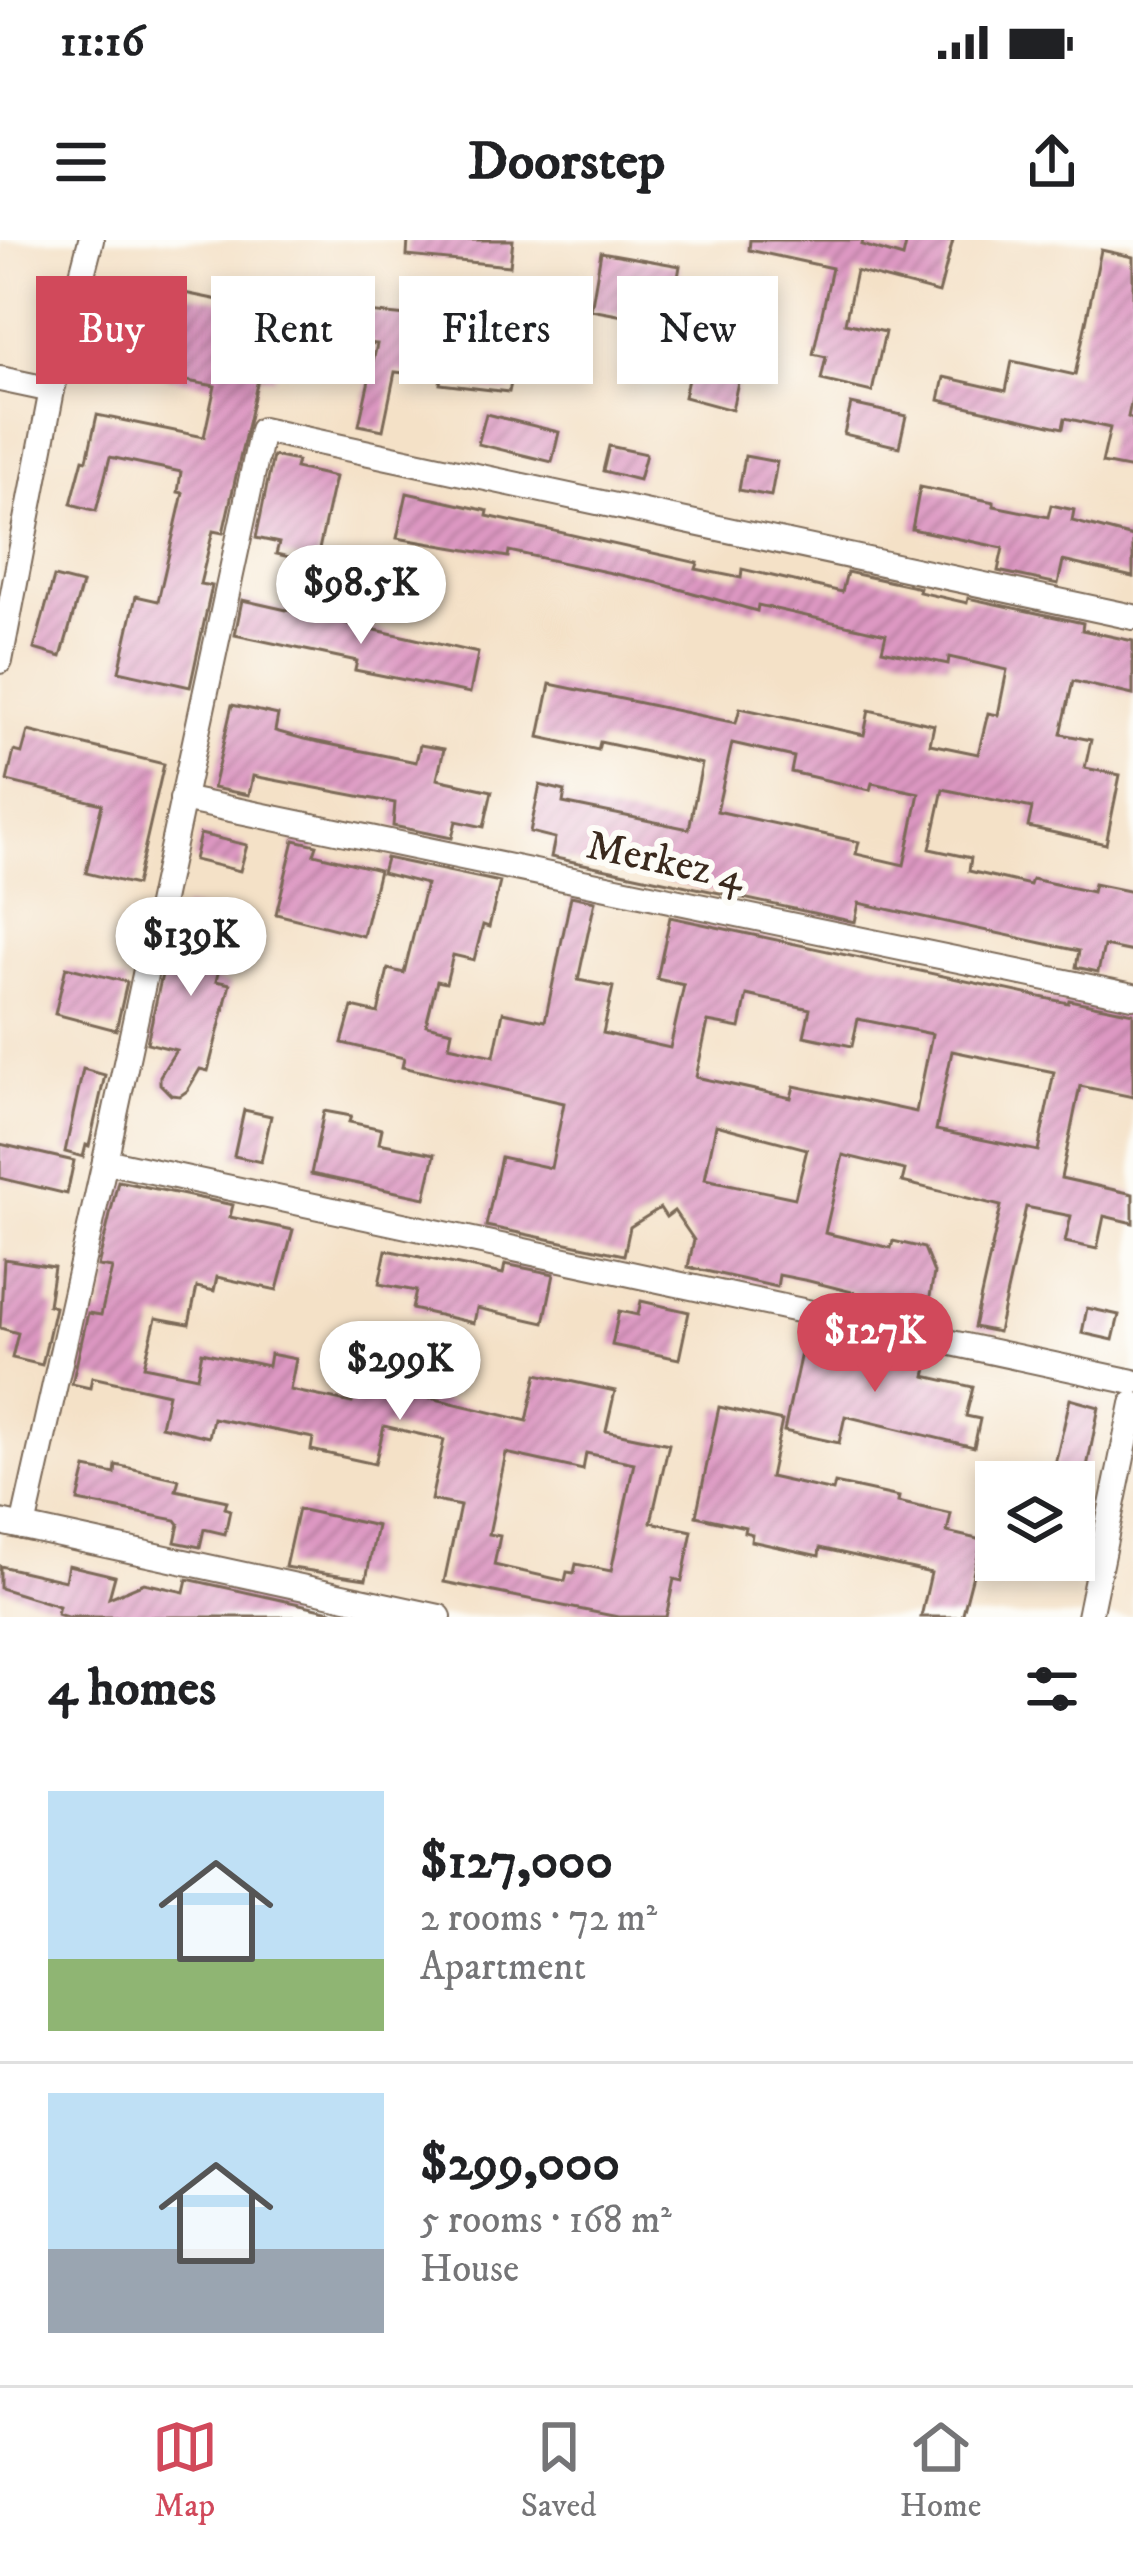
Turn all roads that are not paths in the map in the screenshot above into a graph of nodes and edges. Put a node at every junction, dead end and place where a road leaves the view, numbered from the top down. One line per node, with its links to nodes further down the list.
1 (91, 240): 3 (street)
2 (0, 379): 3 (street)
3 (52, 390): 5 (street)
4 (1133, 617): 6 (street)
5 (0, 661)
6 (182, 799): 7 (street, Merkez 4); 8 (street)
7 (1133, 996)
8 (105, 1160): 9 (street); 11 (street)
9 (1133, 1382)
10 (1133, 1404): 13 (street)
11 (12, 1524): 12 (street)
12 (439, 1617)
13 (1089, 1617)

